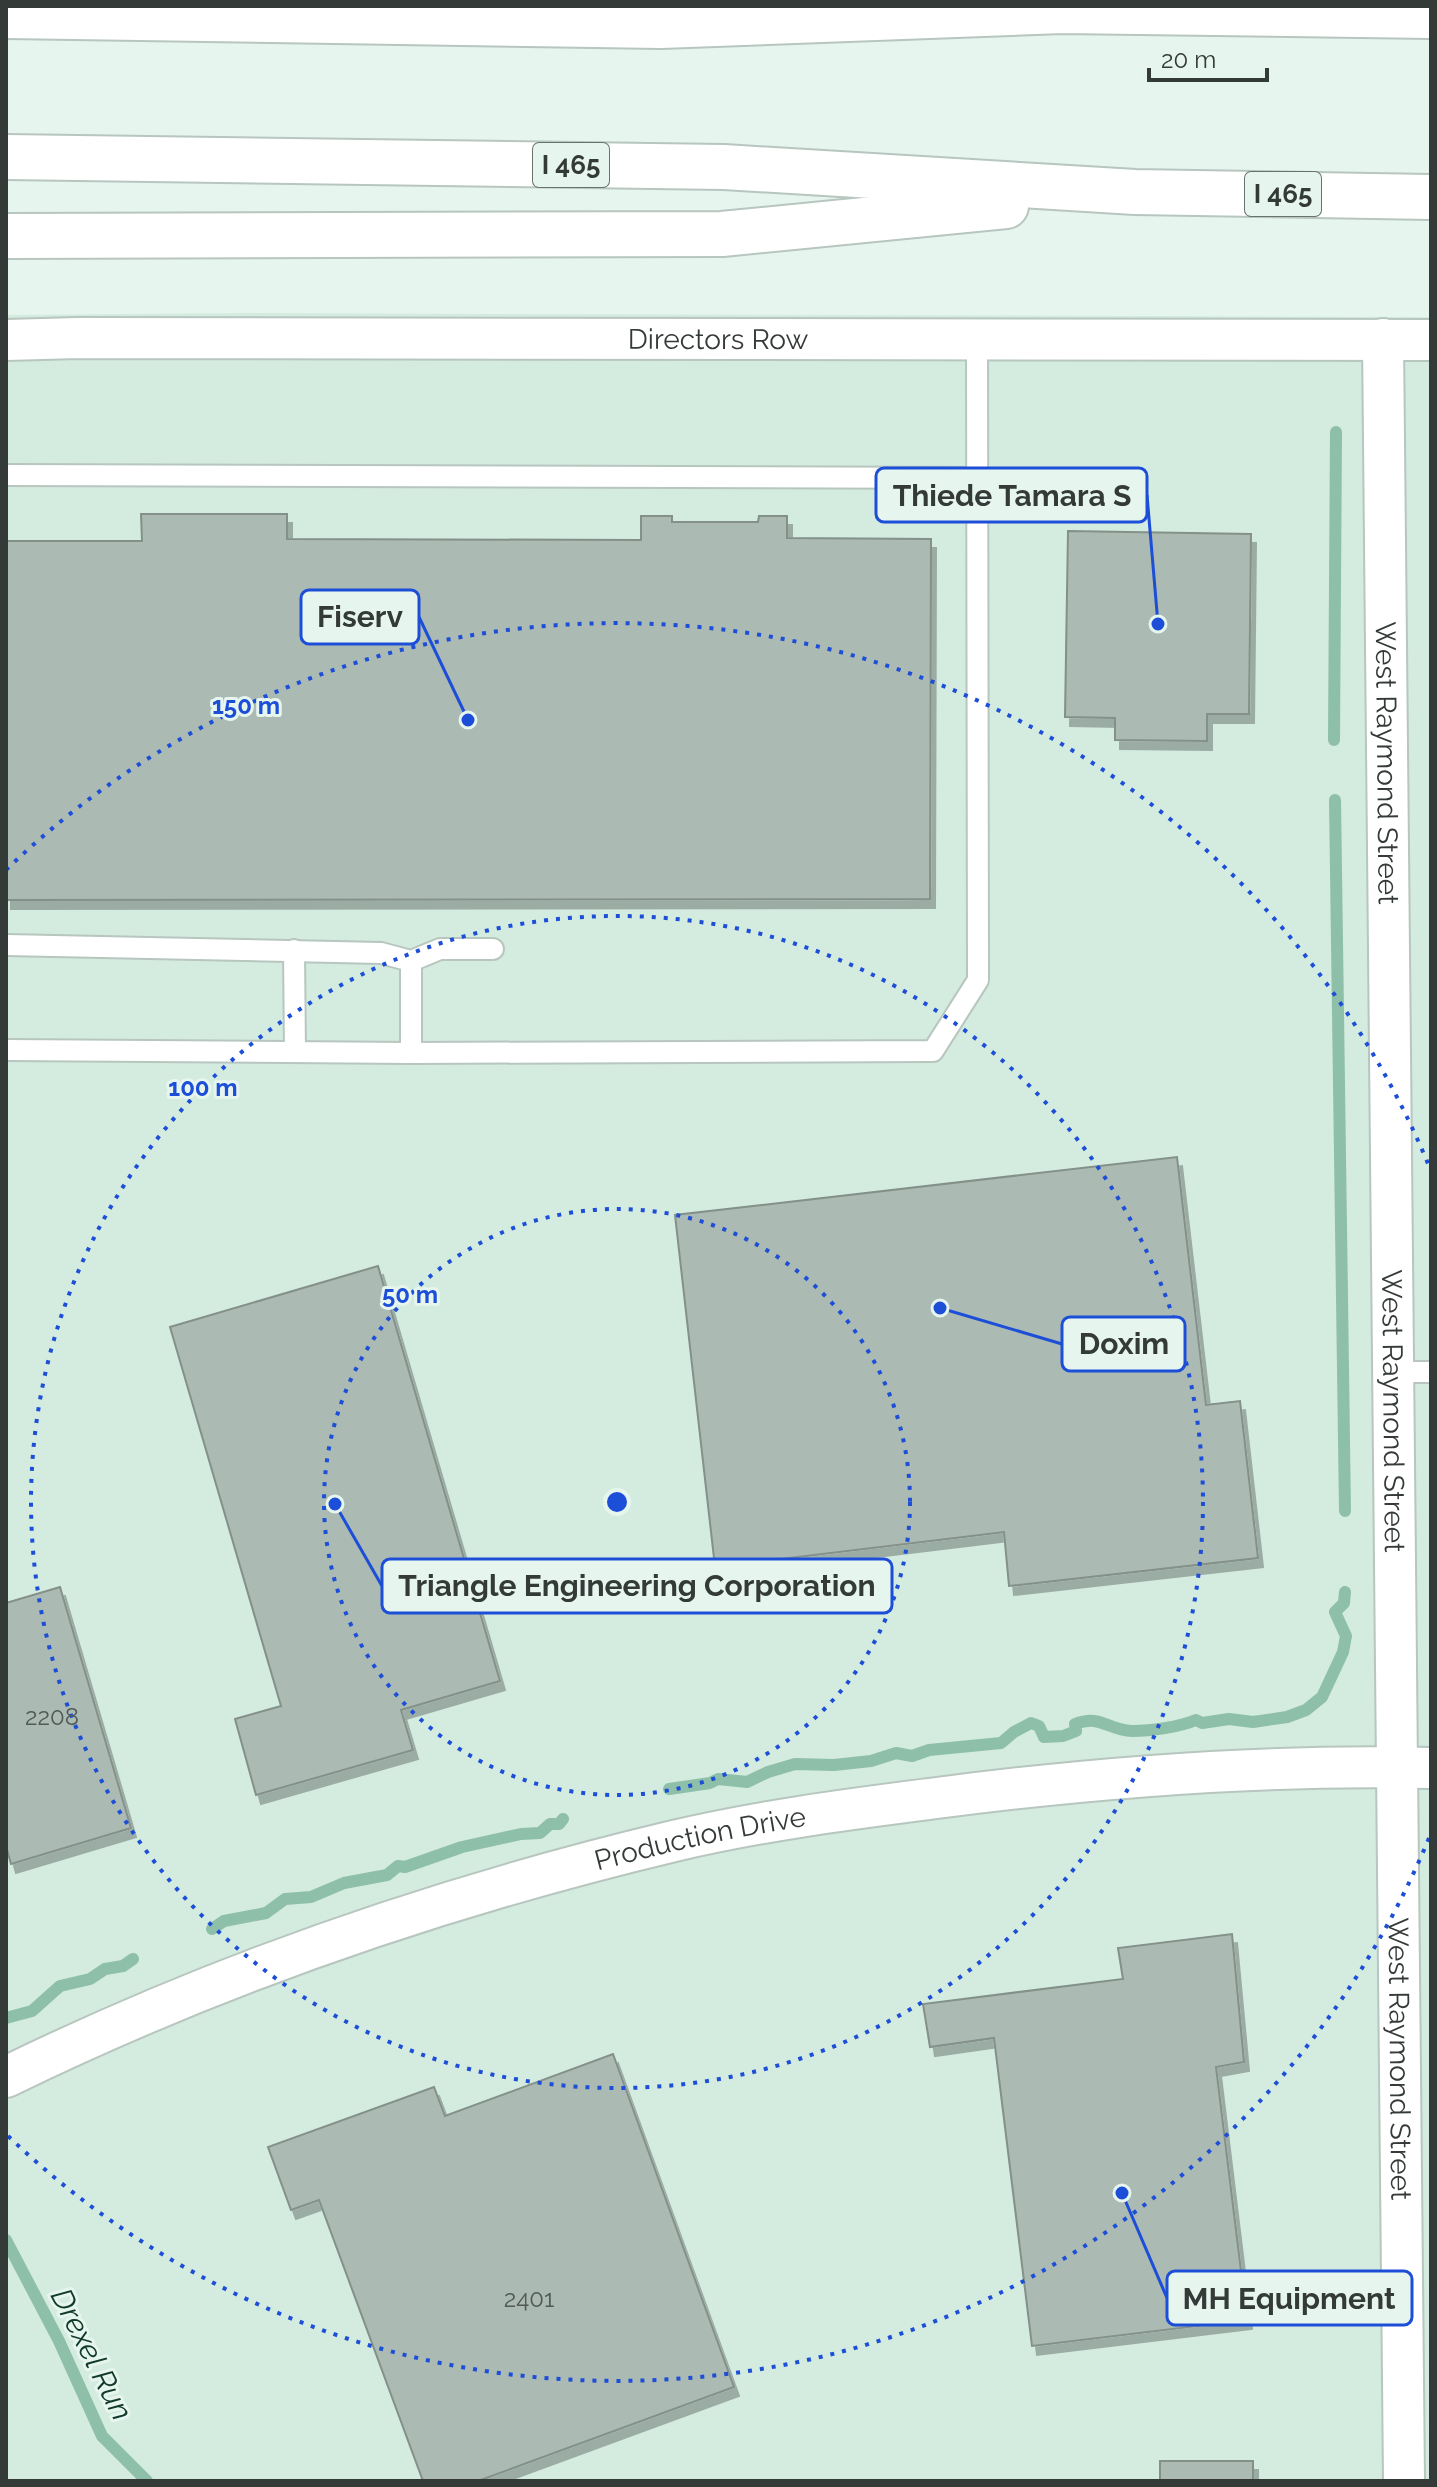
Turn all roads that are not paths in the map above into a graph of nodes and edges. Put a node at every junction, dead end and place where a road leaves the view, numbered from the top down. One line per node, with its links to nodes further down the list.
1 (1043, 8): 2 (highway); 3 (highway)
2 (6, 16)
3 (1431, 16)
4 (6, 157): 5 (highway, I 465)
5 (1135, 192): 6 (highway, I 465); 7 (highway)
6 (1431, 197)
7 (6, 236)
8 (1383, 339): 10 (street, Directors Row); 11 (street, Directors Row); 21 (street, West Raymond Street)
9 (6, 340): 10 (street, Directors Row)
10 (977, 340): 13 (lane)
11 (1431, 340)
12 (6, 475): 13 (lane)
13 (977, 478): 20 (lane)
14 (6, 945): 16 (lane)
15 (493, 949): 17 (lane)
16 (294, 950): 17 (lane); 19 (lane)
17 (411, 961): 20 (lane)
18 (6, 1050): 19 (lane)
19 (295, 1052): 20 (lane)
20 (411, 1053)
21 (1412, 1372): 22 (street, West Raymond Street)
22 (1414, 1767): 23 (street, Production Drive); 24 (street, West Raymond Street)
23 (6, 2077)
24 (1404, 2481)

